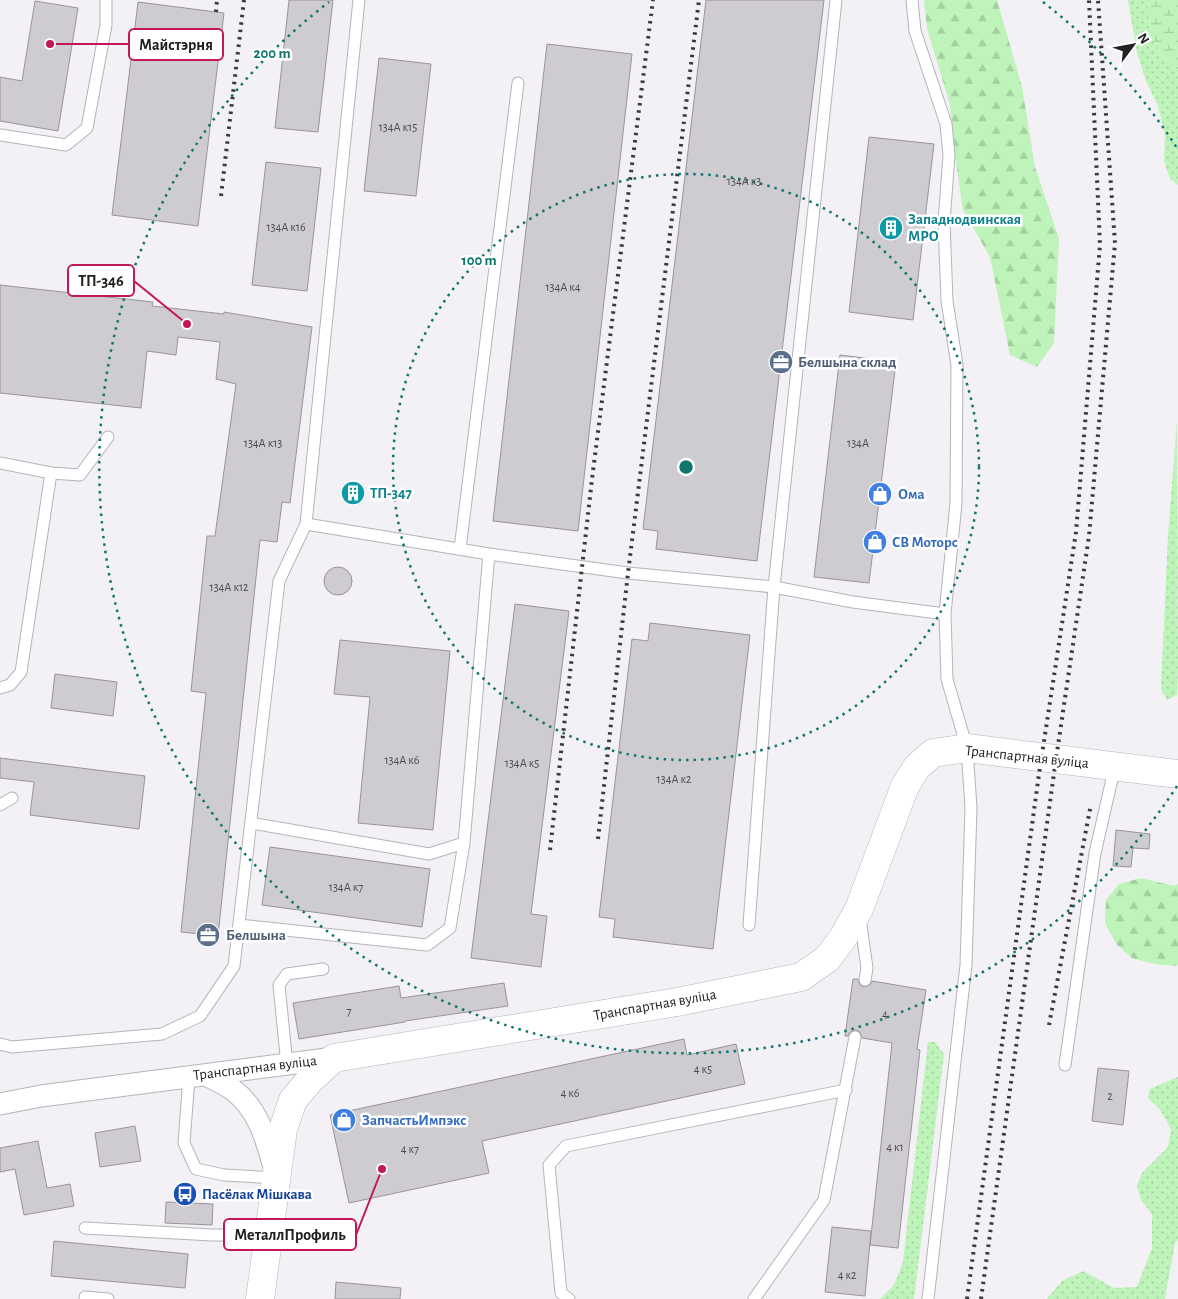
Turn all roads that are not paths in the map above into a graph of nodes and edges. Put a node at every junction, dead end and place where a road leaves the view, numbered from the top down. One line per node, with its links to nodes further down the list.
1 (106, 0): 6 (lane)
2 (359, 0): 10 (lane)
3 (836, 0): 13 (lane)
4 (912, 0): 14 (lane)
5 (518, 83): 11 (lane)
6 (0, 135)
7 (108, 437): 9 (lane)
8 (0, 463): 9 (lane)
9 (52, 473): 15 (lane)
10 (306, 524): 11 (lane); 21 (lane)
11 (460, 549): 12 (lane)
12 (489, 554): 13 (lane); 22 (lane)
13 (774, 586): 14 (lane); 25 (lane)
14 (946, 614): 16 (lane)
15 (0, 688)
16 (967, 748): 17 (main road, Транспартная вуліца); 23 (main road, Транспартная вуліца); 44 (lane)
17 (1115, 766): 18 (main road, Транспартная вуліца); 32 (lane)
18 (1178, 774)
19 (12, 798): 20 (lane)
20 (0, 804)
21 (250, 823): 22 (lane); 24 (lane)
22 (464, 842): 24 (lane)
23 (859, 909): 27 (lane); 30 (main road, Транспартная вуліца)
24 (239, 925): 29 (lane)
25 (749, 925)
26 (323, 969): 31 (lane)
27 (865, 980)
28 (855, 1037): 34 (lane)
29 (0, 1044)
30 (334, 1058): 31 (street, Транспартная вуліца); 36 (main road)
31 (287, 1065): 33 (street, Транспартная вуліца)
32 (1065, 1065)
33 (198, 1076): 35 (street, Транспартная вуліца); 36 (street); 36 (lane)
34 (846, 1090): 42 (lane); 43 (lane)
35 (0, 1104)
36 (277, 1178): 38 (main road)
37 (85, 1228): 38 (lane)
38 (268, 1235): 41 (main road)
39 (85, 1297): 40 (lane)
40 (108, 1299)
41 (260, 1299)
42 (568, 1299)
43 (754, 1299)
44 (928, 1299)

